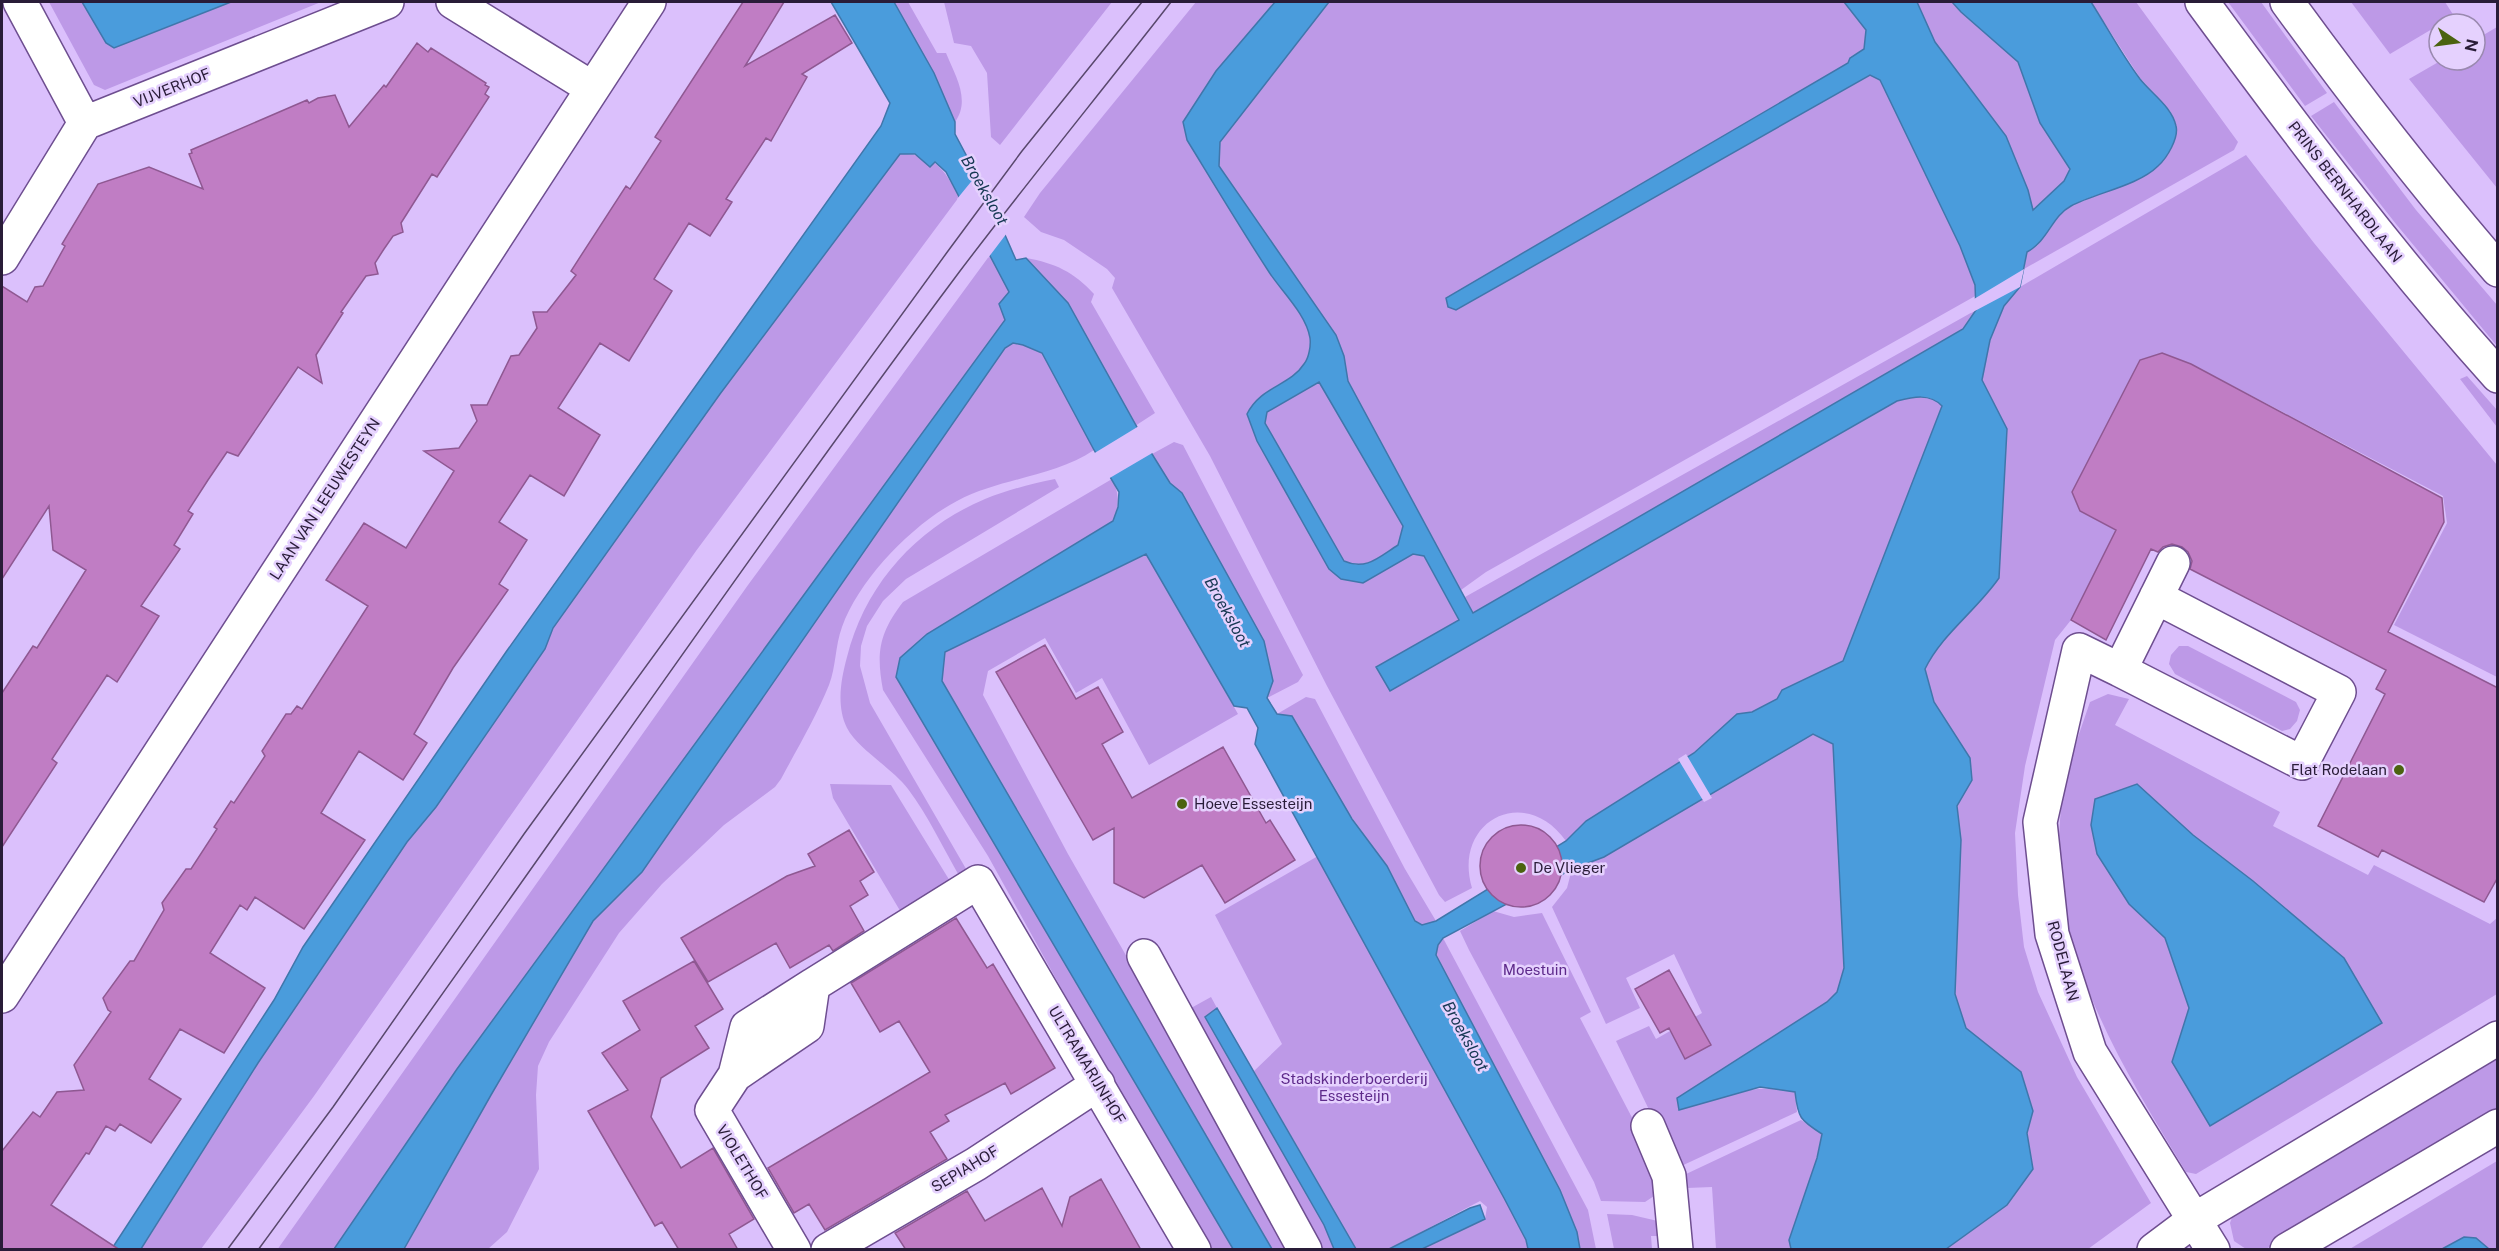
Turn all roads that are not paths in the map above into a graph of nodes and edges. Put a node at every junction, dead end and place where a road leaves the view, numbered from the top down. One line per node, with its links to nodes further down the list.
1 (20, 2): 8 (street)
2 (387, 2): 8 (street, VIJVERHOF)
3 (453, 2): 7 (street)
4 (2202, 2): 11 (street, PRINS BERNHARDLAAN)
5 (2287, 2): 10 (street)
6 (644, 3): 7 (street, LAAN VAN LEEUWESTEYN)
7 (592, 88): 17 (street, LAAN VAN LEEUWESTEYN)
8 (85, 123): 9 (street)
9 (2, 258)
10 (2498, 270)
11 (2498, 376)
12 (2174, 563): 13 (street)
13 (2156, 597): 14 (street); 14 (street, RODELAAN)
14 (2120, 670): 22 (street, RODELAAN)
15 (978, 882): 19 (street, ULTRAMARIJNHOF); 23 (street, VIOLETHOF)
16 (1144, 956): 26 (street)
17 (2, 996)
18 (2498, 1038): 22 (street)
19 (1098, 1084): 24 (street, SEPIAHOF); 25 (street, ULTRAMARIJNHOF)
20 (1648, 1126): 27 (street)
21 (2498, 1126): 30 (street)
22 (2194, 1220): 28 (street); 29 (street, RODELAAN)
23 (794, 1250)
24 (828, 1250)
25 (1194, 1250)
26 (1305, 1250)
27 (1676, 1250)
28 (2154, 1250)
29 (2213, 1250)
30 (2287, 1250)

